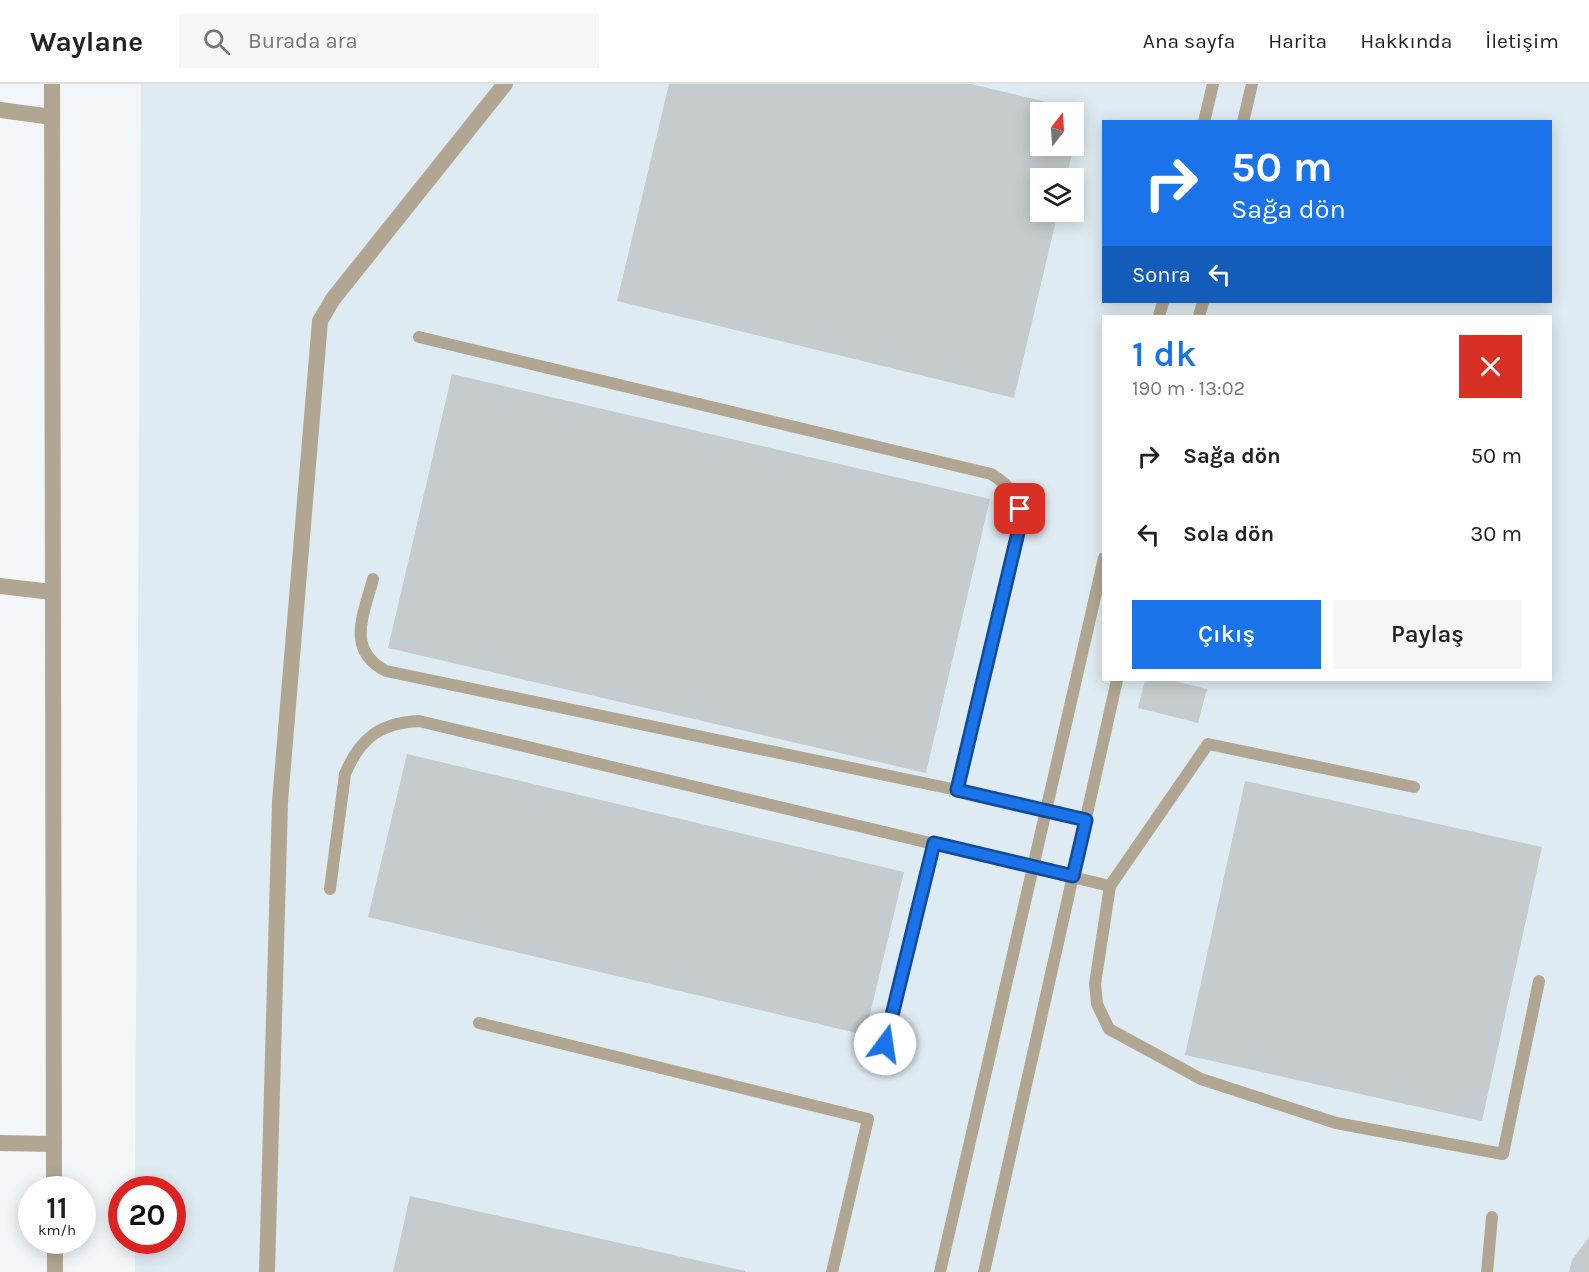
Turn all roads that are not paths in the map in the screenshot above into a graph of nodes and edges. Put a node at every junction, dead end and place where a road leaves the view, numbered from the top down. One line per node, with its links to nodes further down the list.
1 (52, 84): 6 (street)
2 (505, 84): 33 (street)
3 (1213, 84): 7 (lane)
4 (1252, 84): 8 (lane)
5 (0, 110): 6 (street)
6 (52, 117): 13 (street)
7 (1204, 120)
8 (1244, 120)
9 (419, 337): 16 (lane)
10 (1102, 567): 17 (lane)
11 (373, 579): 16 (lane)
12 (0, 586): 13 (street)
13 (52, 592): 28 (street)
14 (1118, 681): 18 (lane)
15 (1414, 787): 22 (lane)
16 (957, 790): 17 (lane)
17 (1046, 811): 18 (lane); 20 (lane)
18 (1086, 820): 21 (lane)
19 (934, 843): 20 (lane); 23 (lane); 26 (lane)
20 (1033, 867): 21 (lane); 35 (lane)
21 (1073, 876): 22 (lane); 36 (lane)
22 (1110, 886): 24 (lane)
23 (330, 889)
24 (1539, 981)
25 (479, 1023): 34 (lane)
26 (885, 1044)
27 (0, 1143): 28 (street)
28 (54, 1144): 29 (street)
29 (54, 1176)
30 (1492, 1217): 37 (lane)
31 (55, 1254): 32 (street)
32 (55, 1272)
33 (267, 1272)
34 (832, 1272)
35 (940, 1272)
36 (984, 1272)
37 (1487, 1272)

